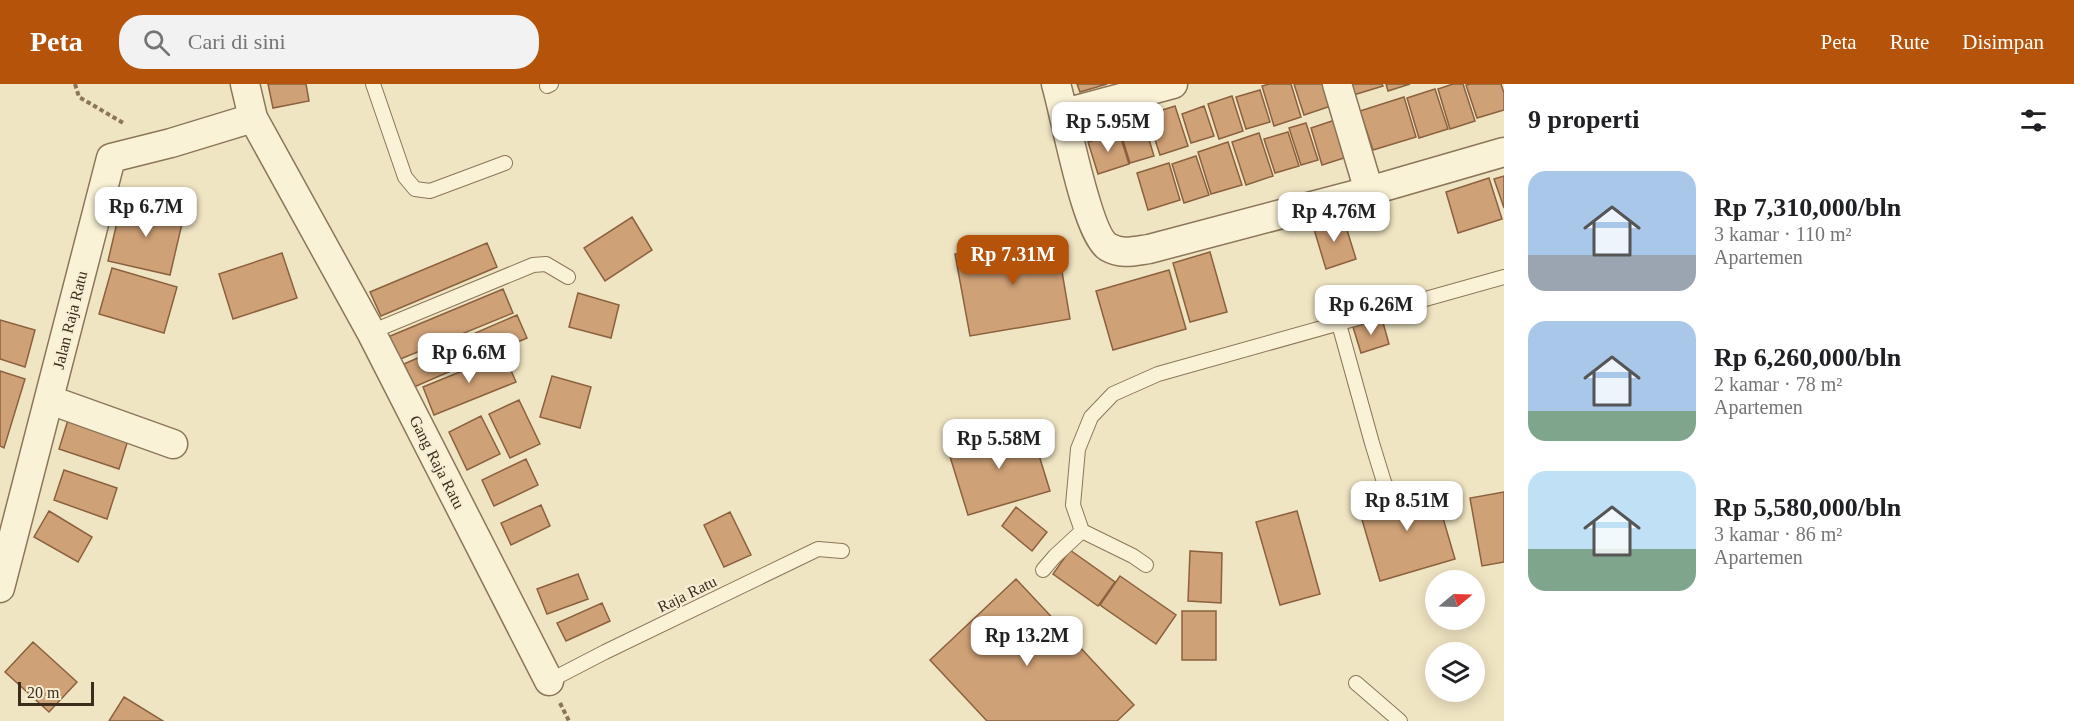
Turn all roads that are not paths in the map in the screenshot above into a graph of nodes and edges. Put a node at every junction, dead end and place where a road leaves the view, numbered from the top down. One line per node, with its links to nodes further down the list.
1 (245, 84): 7 (street)
2 (373, 84): 9 (lane)
3 (1056, 84): 6 (street)
4 (1173, 84): 6 (street)
5 (1337, 84): 10 (street)
6 (1065, 113): 10 (street)
7 (253, 118): 14 (street, Gang Raja Ratu); 15 (street, Jalan Raja Ratu)
8 (1504, 152): 10 (street)
9 (505, 163)
10 (1369, 191)
11 (568, 277): 14 (lane)
12 (1504, 277): 13 (lane)
13 (1339, 324): 17 (lane); 18 (lane)
14 (371, 332): 24 (street, Gang Raja Ratu)
15 (50, 400): 16 (street); 19 (street, Jalan Raja Ratu)
16 (173, 444)
17 (1390, 493)
18 (1082, 531): 21 (lane); 22 (lane)
19 (7, 532): 23 (street, Jalan Raja Ratu)
20 (842, 551): 24 (lane, Raja Ratu)
21 (1146, 565)
22 (1043, 570)
23 (0, 588)
24 (549, 681)
25 (1356, 683): 26 (lane)
26 (1400, 721)

